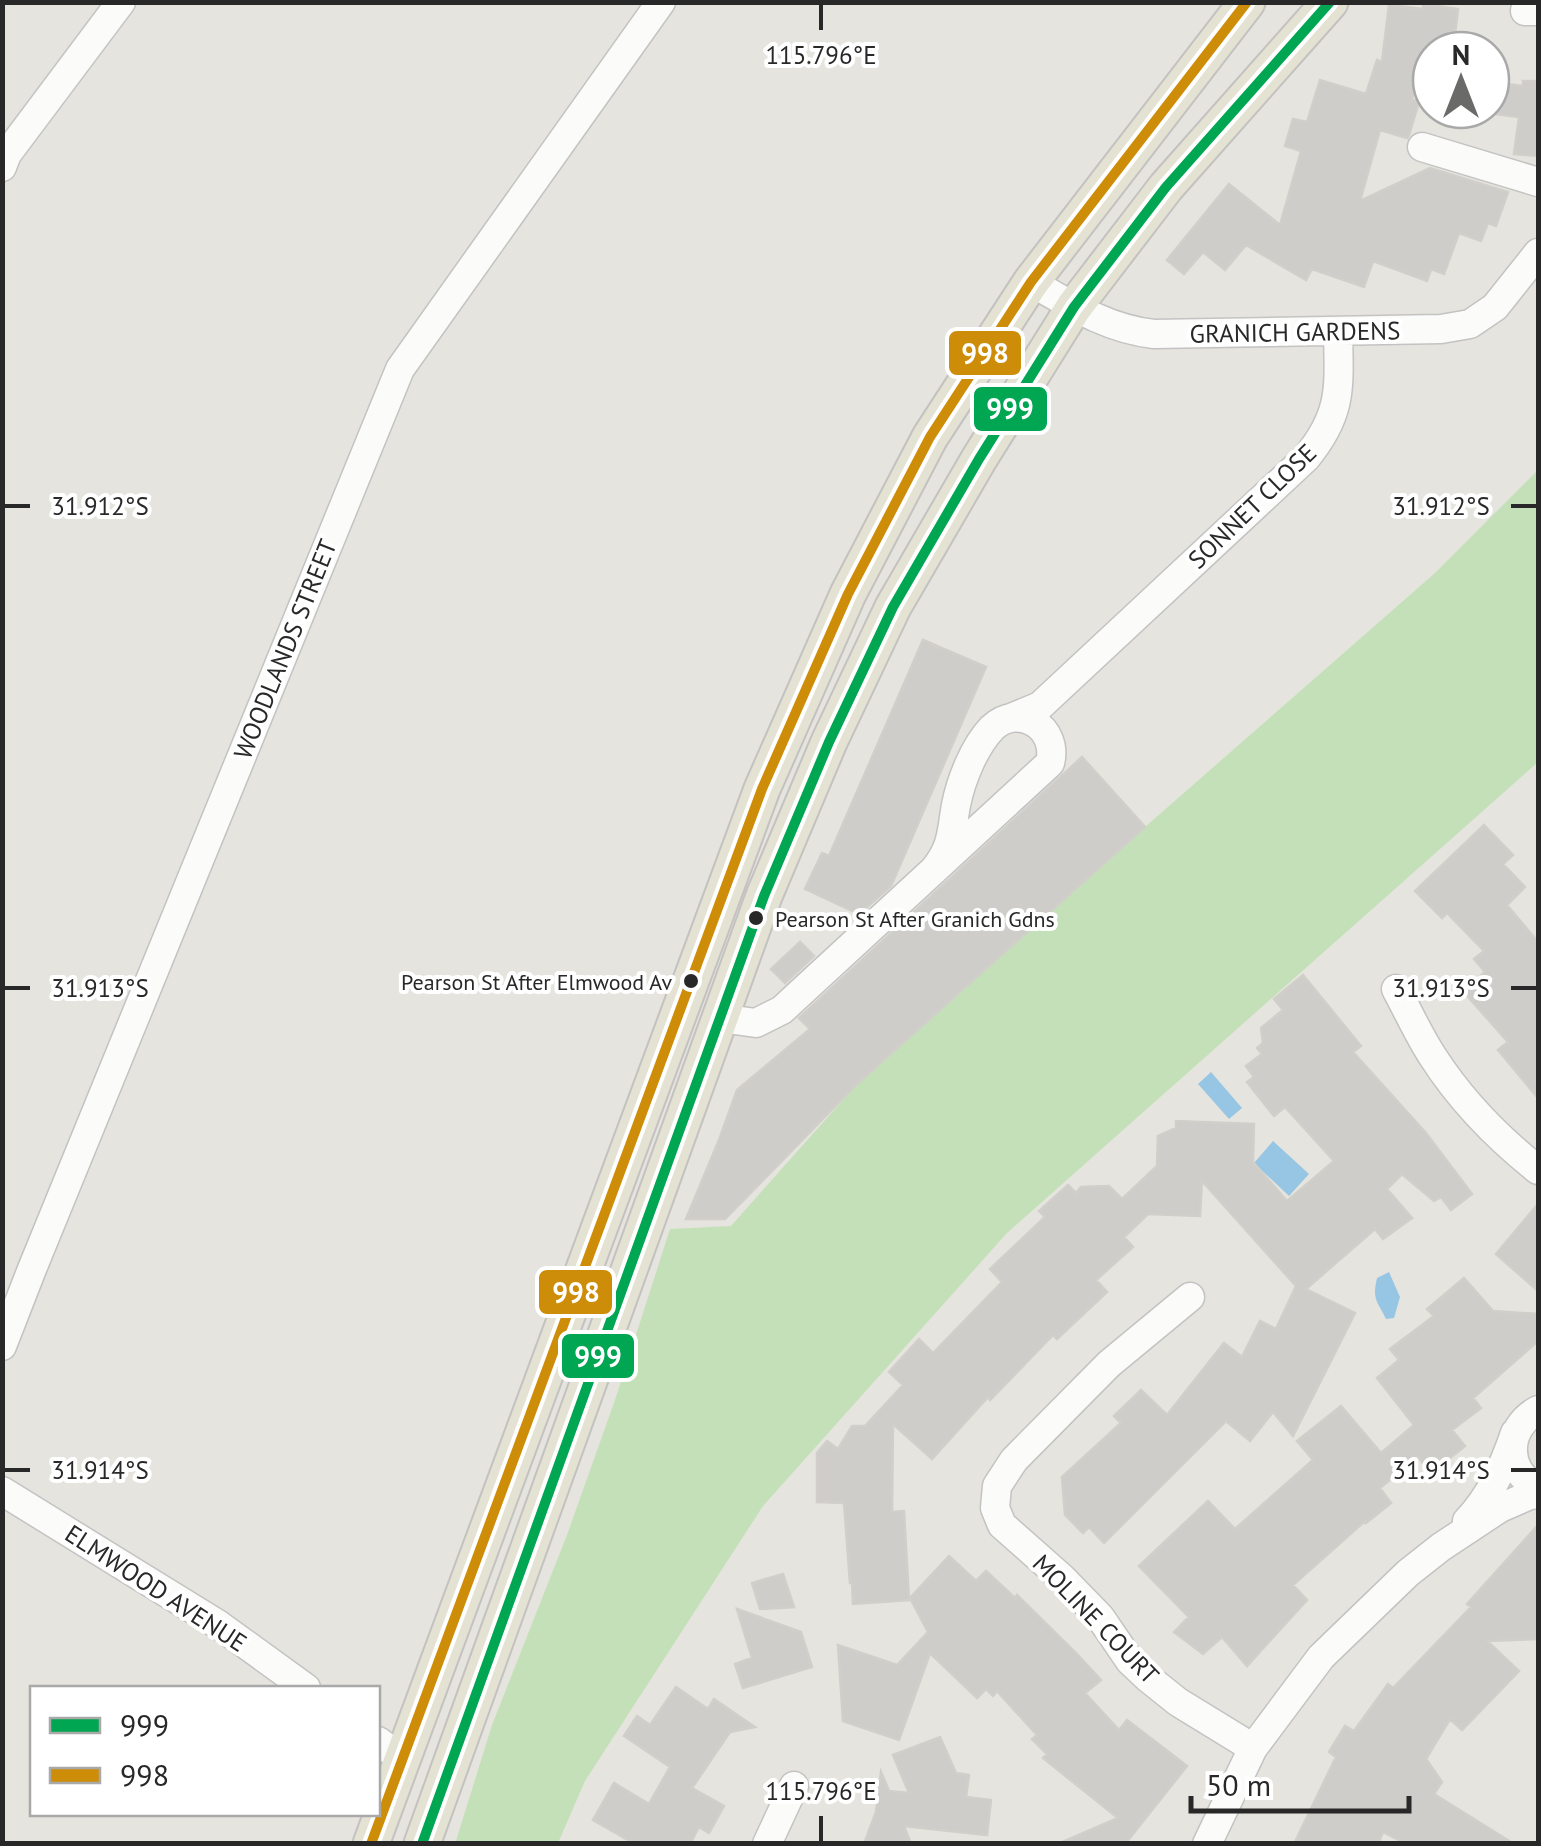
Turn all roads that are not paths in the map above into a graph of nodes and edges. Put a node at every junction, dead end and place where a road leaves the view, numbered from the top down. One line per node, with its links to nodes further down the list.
1 (121, 2): 6 (street)
2 (661, 2): 22 (street, WOODLANDS STREET)
3 (1247, 2): 9 (main road)
4 (1330, 2): 10 (main road)
5 (1422, 147): 7 (street)
6 (2, 167)
7 (1538, 182)
8 (1538, 252): 11 (street, GRANICH GARDENS)
9 (1031, 282): 10 (street, GRANICH GARDENS); 30 (main road)
10 (1074, 307): 11 (street, GRANICH GARDENS); 19 (main road)
11 (1338, 332): 12 (street, SONNET CLOSE)
12 (1040, 706): 13 (street); 14 (street)
13 (1011, 718): 14 (street); 15 (street)
14 (1049, 736): 16 (street)
15 (962, 784): 16 (street); 17 (street)
16 (1008, 801): 17 (street)
17 (934, 870): 19 (street)
18 (1396, 989): 20 (street)
19 (720, 1018): 35 (main road)
20 (1538, 1170)
21 (1190, 1297): 29 (street, MOLINE COURT)
22 (2, 1346)
23 (1537, 1410): 24 (street)
24 (1515, 1433): 26 (street); 27 (street)
25 (2, 1491): 28 (street, ELMWOOD AVENUE)
26 (1538, 1491): 27 (street)
27 (1441, 1546): 29 (street)
28 (303, 1686)
29 (1253, 1748): 37 (street)
30 (390, 1750): 32 (main road)
31 (794, 1786): 36 (street)
32 (380, 1797)
33 (376, 1816): 34 (main road)
34 (370, 1844)
35 (422, 1844)
36 (767, 1844)
37 (1207, 1844)

